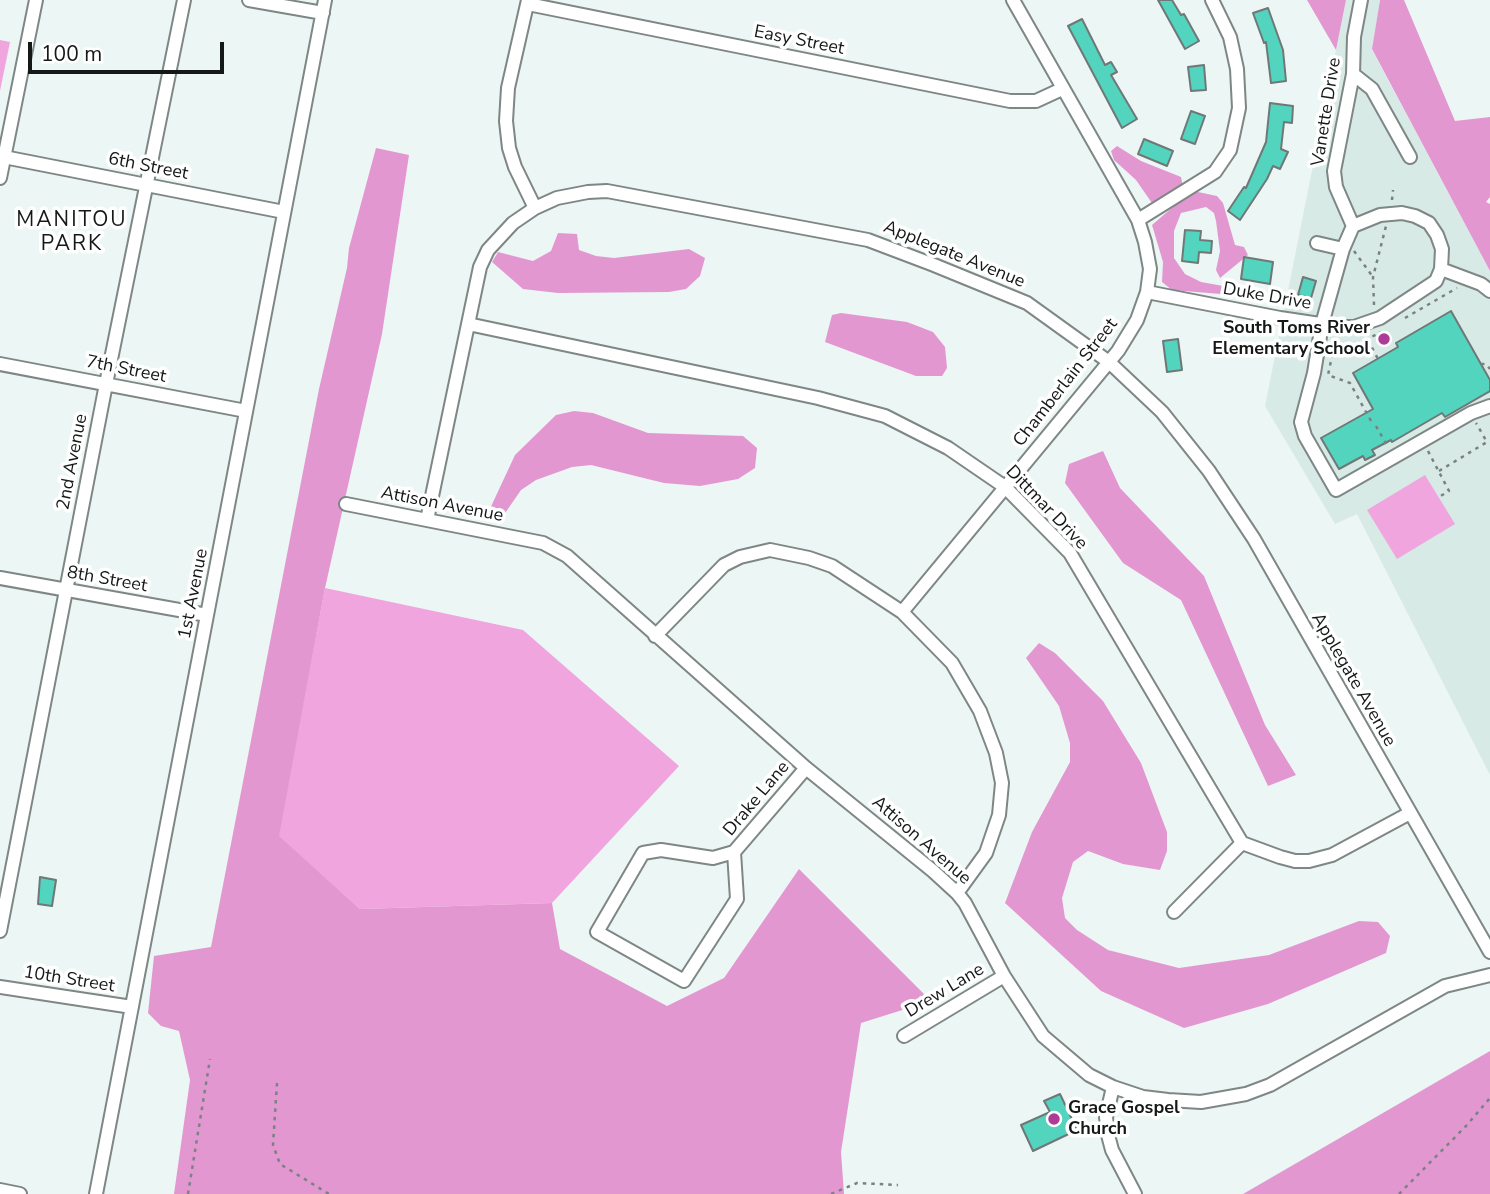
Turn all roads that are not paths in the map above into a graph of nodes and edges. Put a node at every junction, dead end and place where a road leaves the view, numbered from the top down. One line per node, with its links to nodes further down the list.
1 (36, 0): 11 (street)
2 (184, 0): 14 (street, 2nd Avenue)
3 (250, 0): 8 (street)
4 (1013, 0): 10 (street, Chamberlain Street)
5 (1212, 0): 17 (street)
6 (1361, 0): 9 (street, Vanette Drive)
7 (528, 2): 10 (street, Easy Street); 15 (street)
8 (324, 7): 16 (street, 1st Avenue)
9 (1353, 74): 12 (street); 18 (street, Vanette Drive)
10 (1062, 89): 17 (street, Chamberlain Street)
11 (4, 157): 13 (street); 14 (street, 6th Street)
12 (1410, 157)
13 (0, 178)
14 (146, 185): 16 (street, 6th Street); 28 (street, 2nd Avenue)
15 (535, 208): 24 (street, Applegate Avenue); 26 (street, Applegate Avenue)
16 (285, 212): 30 (street, 1st Avenue)
17 (1138, 220): 23 (street, Chamberlain Street)
18 (1353, 226): 20 (street); 21 (street)
19 (1317, 243): 20 (street)
20 (1348, 249): 25 (street)
21 (1441, 269): 22 (street); 25 (street, Duke Drive)
22 (1490, 291)
23 (1147, 292): 25 (street, Duke Drive); 26 (street, Chamberlain Street)
24 (468, 324): 31 (street, Dittmar Drive); 33 (street, Applegate Avenue)
25 (1322, 324): 29 (street)
26 (1109, 362): 31 (street, Chamberlain Street); 40 (street, Applegate Avenue)
27 (0, 364): 28 (street, 7th Street)
28 (106, 384): 30 (street, 7th Street); 35 (street, 2nd Avenue)
29 (1490, 406)
30 (246, 411): 37 (street, 1st Avenue)
31 (1005, 487): 36 (street, Chamberlain Street); 41 (street, Dittmar Drive)
32 (346, 504): 33 (street, Attison Avenue)
33 (427, 520): 38 (street, Attison Avenue)
34 (0, 578): 35 (street, 8th Street)
35 (66, 590): 37 (street, 8th Street); 45 (street, 2nd Avenue)
36 (902, 612): 38 (street); 43 (street)
37 (207, 615): 50 (street, 1st Avenue)
38 (655, 636): 39 (street, Attison Avenue)
39 (806, 768): 42 (street, Drake Lane); 43 (street, Attison Avenue)
40 (1410, 813): 41 (street); 46 (street, Applegate Avenue)
41 (1242, 843): 44 (street)
42 (734, 852): 42 (street)
43 (957, 893): 48 (street, Attison Avenue)
44 (1174, 912)
45 (0, 931)
46 (1490, 952)
47 (1490, 975): 52 (street, Attison Avenue)
48 (1004, 976): 51 (street, Drew Lane); 52 (street, Attison Avenue)
49 (0, 987): 50 (street, 10th Street)
50 (132, 1007): 55 (street, 1st Avenue)
51 (904, 1035)
52 (1113, 1087): 56 (street)
53 (0, 1190): 54 (street)
54 (20, 1194)
55 (96, 1194)
56 (1135, 1194)

